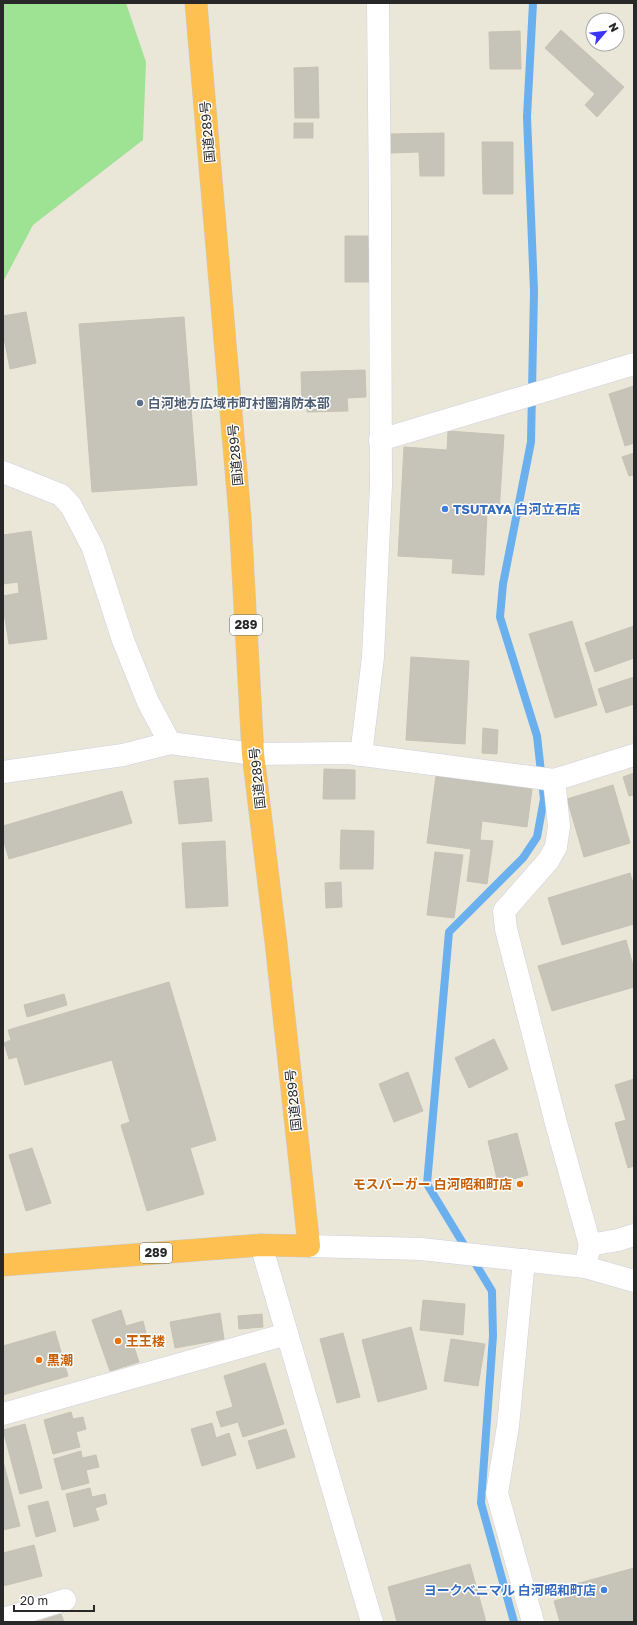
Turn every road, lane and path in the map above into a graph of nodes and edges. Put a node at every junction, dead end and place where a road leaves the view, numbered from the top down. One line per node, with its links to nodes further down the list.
1 (196, 3): 7 (highway, 国道289号 / 289)
2 (378, 3): 4 (street)
3 (634, 364): 4 (street)
4 (380, 440): 8 (street)
5 (3, 472): 6 (street)
6 (170, 743): 7 (street); 10 (street)
7 (253, 754): 8 (street); 15 (highway, 国道289号 / 289)
8 (361, 755): 11 (street)
9 (634, 756): 11 (street)
10 (3, 772)
11 (554, 780): 13 (street)
12 (634, 1235): 13 (street)
13 (590, 1244): 18 (street)
14 (261, 1245): 15 (highway, 289); 17 (highway, 289); 20 (street)
15 (309, 1246): 16 (street)
16 (524, 1260): 18 (street); 25 (street)
17 (3, 1265)
18 (585, 1267): 19 (street)
19 (634, 1281)
20 (287, 1334): 21 (street); 24 (street)
21 (3, 1414)
22 (65, 1600): 23 (street)
23 (3, 1618)
24 (372, 1622)
25 (533, 1622)

